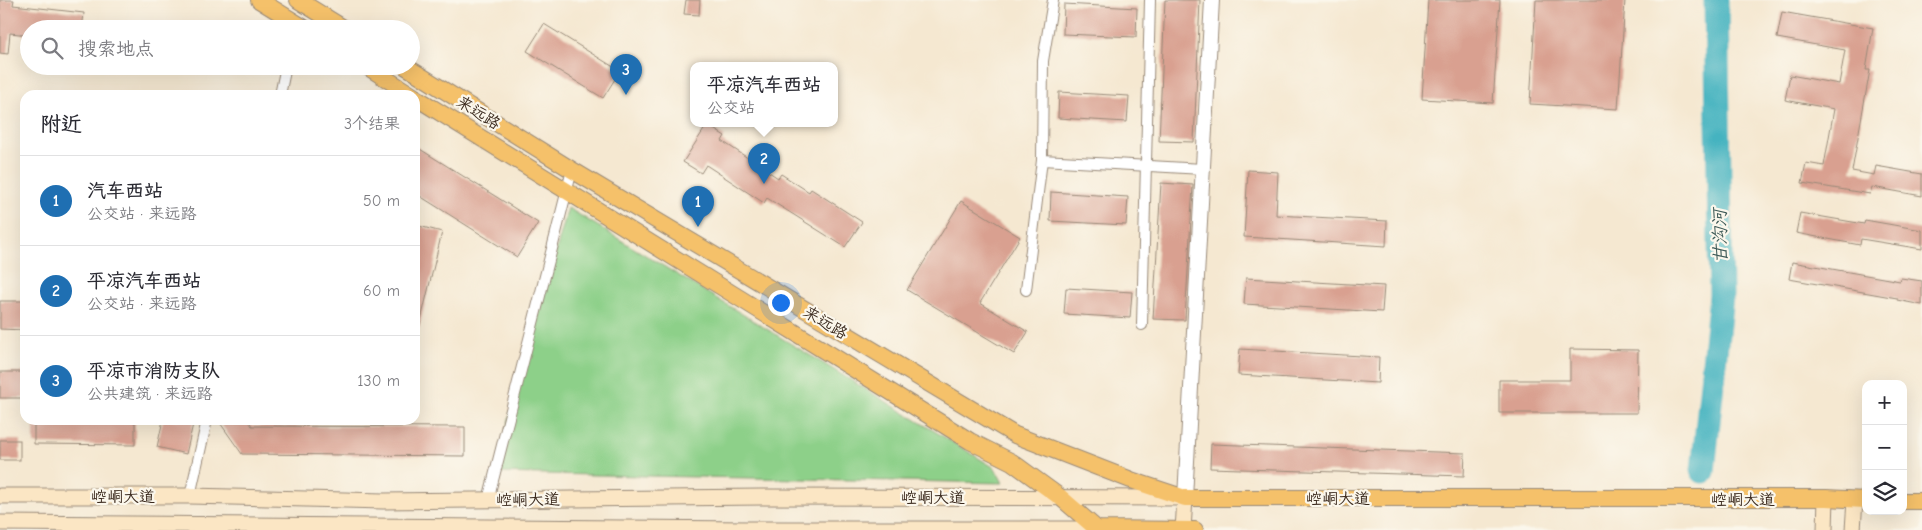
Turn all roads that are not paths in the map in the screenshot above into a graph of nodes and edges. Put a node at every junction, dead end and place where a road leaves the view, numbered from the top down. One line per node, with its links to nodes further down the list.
1 (259, 0): 6 (main road)
2 (1053, 0): 15 (street)
3 (1150, 0): 16 (street)
4 (1212, 0): 17 (street)
5 (302, 1): 7 (main road); 8 (main road)
6 (289, 20)
7 (300, 20)
8 (331, 20)
9 (284, 75): 12 (street)
10 (380, 75): 13 (main road, 来远路)
11 (419, 75): 18 (main road, 来远路)
12 (281, 90)
13 (404, 90)
14 (420, 100): 19 (main road, 来远路)
15 (1042, 160): 16 (street); 20 (street)
16 (1145, 165): 17 (street); 21 (street)
17 (1203, 169): 26 (street)
18 (572, 170): 19 (street); 26 (main road, 来远路)
19 (566, 190): 25 (main road, 来远路); 28 (street)
20 (1026, 290)
21 (1142, 325)
22 (206, 425): 24 (street)
23 (0, 496): 24 (main road, 崆峒大道)
24 (190, 496): 28 (main road, 崆峒大道)
25 (1060, 498): 26 (main road, 崆峒大道); 28 (main road, 崆峒大道); 34 (main road, 来远路)
26 (1185, 498): 27 (main road, 崆峒大道); 35 (main road)
27 (1826, 498): 29 (main road, 崆峒大道); 37 (main road)
28 (488, 500)
29 (1860, 500): 38 (main road)
30 (1907, 501): 31 (main road)
31 (1922, 501)
32 (0, 523): 33 (main road, 崆峒大道)
33 (397, 528): 34 (main road, 崆峒大道)
34 (1096, 529): 35 (main road, 崆峒大道)
35 (1183, 530): 36 (main road, 崆峒大道)
36 (1195, 530)
37 (1825, 530)
38 (1853, 530)

